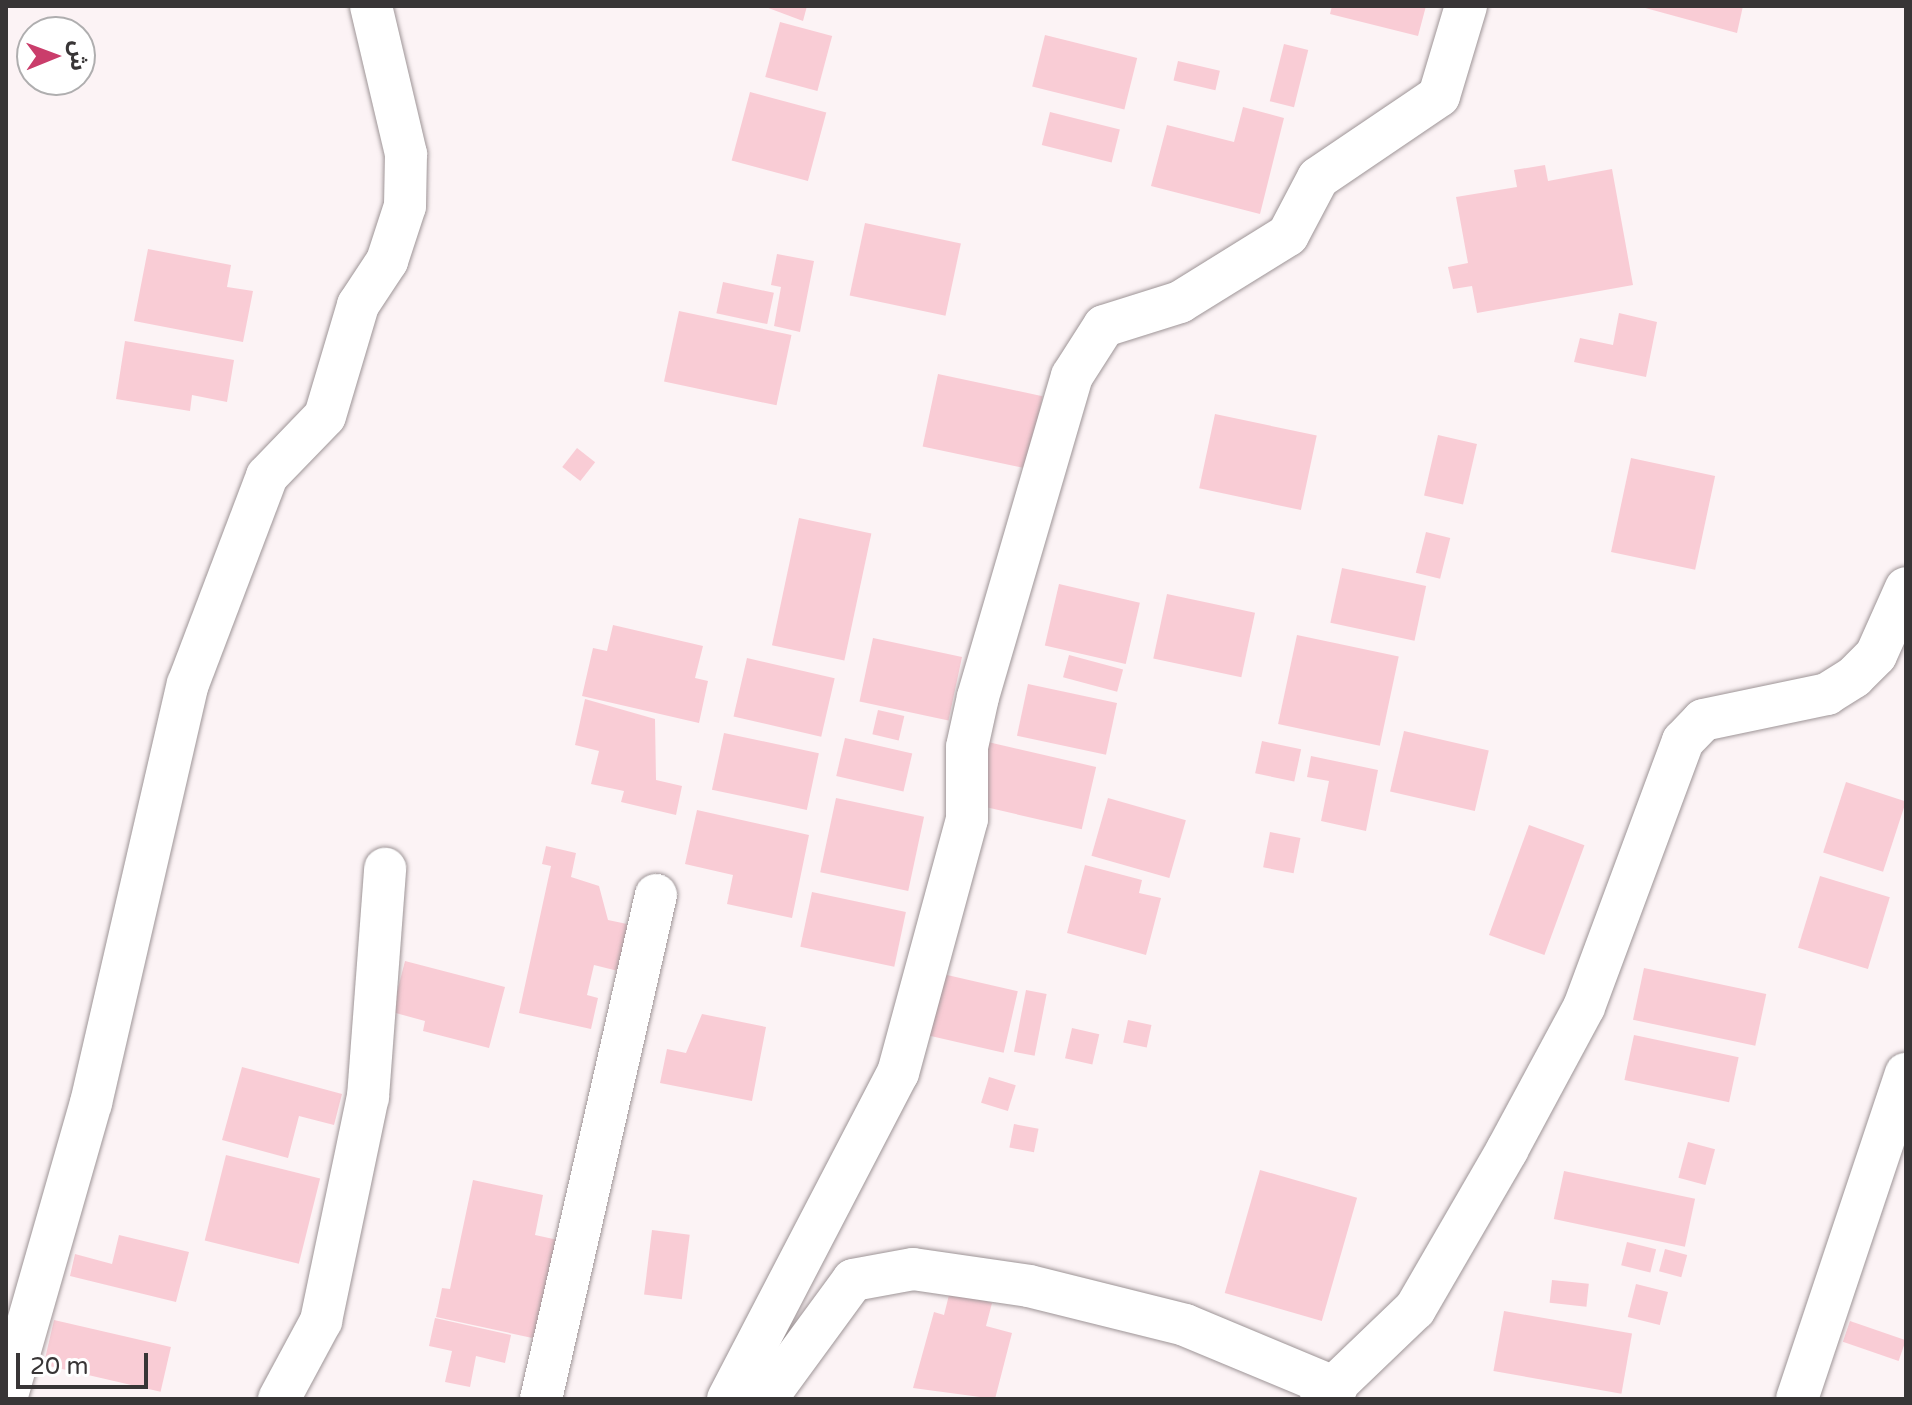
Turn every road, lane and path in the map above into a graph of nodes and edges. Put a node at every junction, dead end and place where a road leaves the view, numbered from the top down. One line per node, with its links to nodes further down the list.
1 (371, 6): 8 (street)
2 (1466, 6): 11 (street)
3 (1906, 588): 7 (street)
4 (385, 869): 9 (street)
5 (656, 895): 10 (street)
6 (1906, 1074): 13 (street)
7 (1329, 1393): 12 (street)
8 (6, 1399)
9 (279, 1399)
10 (541, 1399)
11 (728, 1399)
12 (766, 1399)
13 (1797, 1399)

